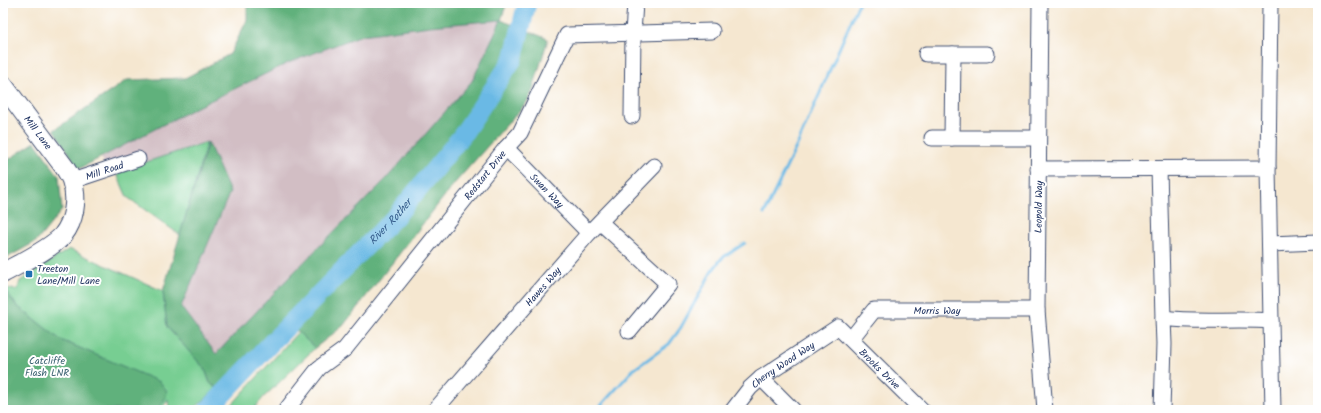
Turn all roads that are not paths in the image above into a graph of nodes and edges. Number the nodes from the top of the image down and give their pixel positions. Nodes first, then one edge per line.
1 (635, 3) edge
2 (1040, 3) edge
3 (1270, 3) edge
4 (712, 31) dead end
5 (633, 33) junction
6 (926, 54) dead end
7 (953, 54) junction
8 (986, 54) dead end
9 (3, 85) edge
10 (632, 116) dead end
11 (932, 138) dead end
12 (952, 138) junction
13 (1038, 138) junction
14 (506, 148) junction
15 (138, 159) dead end
16 (654, 166) dead end
17 (1268, 168) junction
18 (1038, 169) junction
19 (1159, 169) junction
20 (72, 181) junction
21 (600, 222) junction
22 (589, 233) junction
23 (1318, 242) edge
24 (1270, 244) junction
25 (3, 273) edge
26 (1037, 310) junction
27 (1163, 318) junction
28 (1271, 321) junction
29 (838, 326) joint
30 (628, 331) dead end
31 (851, 339) junction
32 (761, 378) junction
33 (286, 410) edge
34 (435, 410) edge
35 (733, 410) edge
36 (793, 410) edge
37 (922, 410) edge
38 (1045, 410) edge
39 (1162, 410) edge
40 (1272, 410) edge

1 - 5 street
2 - 13 street, Leopold Way
3 - 17 street
4 - 5 street, Redstart Drive
5 - 10 street
5 - 14 street, Redstart Drive
6 - 7 street
7 - 8 street
7 - 12 street
9 - 20 main road, Mill Lane
11 - 12 street
12 - 13 street
13 - 18 street, Leopold Way
14 - 22 street, Swan Way
14 - 33 street, Redstart Drive
15 - 20 street, Mill Road
16 - 21 street, Hawes Way
17 - 19 street
17 - 24 street
18 - 19 street
18 - 26 street, Leopold Way
19 - 27 street
20 - 25 main road
21 - 22 street, Hawes Way
21 - 30 street
22 - 34 street, Hawes Way
23 - 24 street
24 - 28 street
26 - 31 street, Morris Way
26 - 38 street, Leopold Way
27 - 28 street
27 - 39 street
28 - 40 street
29 - 31 street, Brooks Drive
29 - 32 street, Cherry Wood Way
31 - 37 street, Brooks Drive
32 - 35 street, Cherry Wood Way
32 - 36 street

